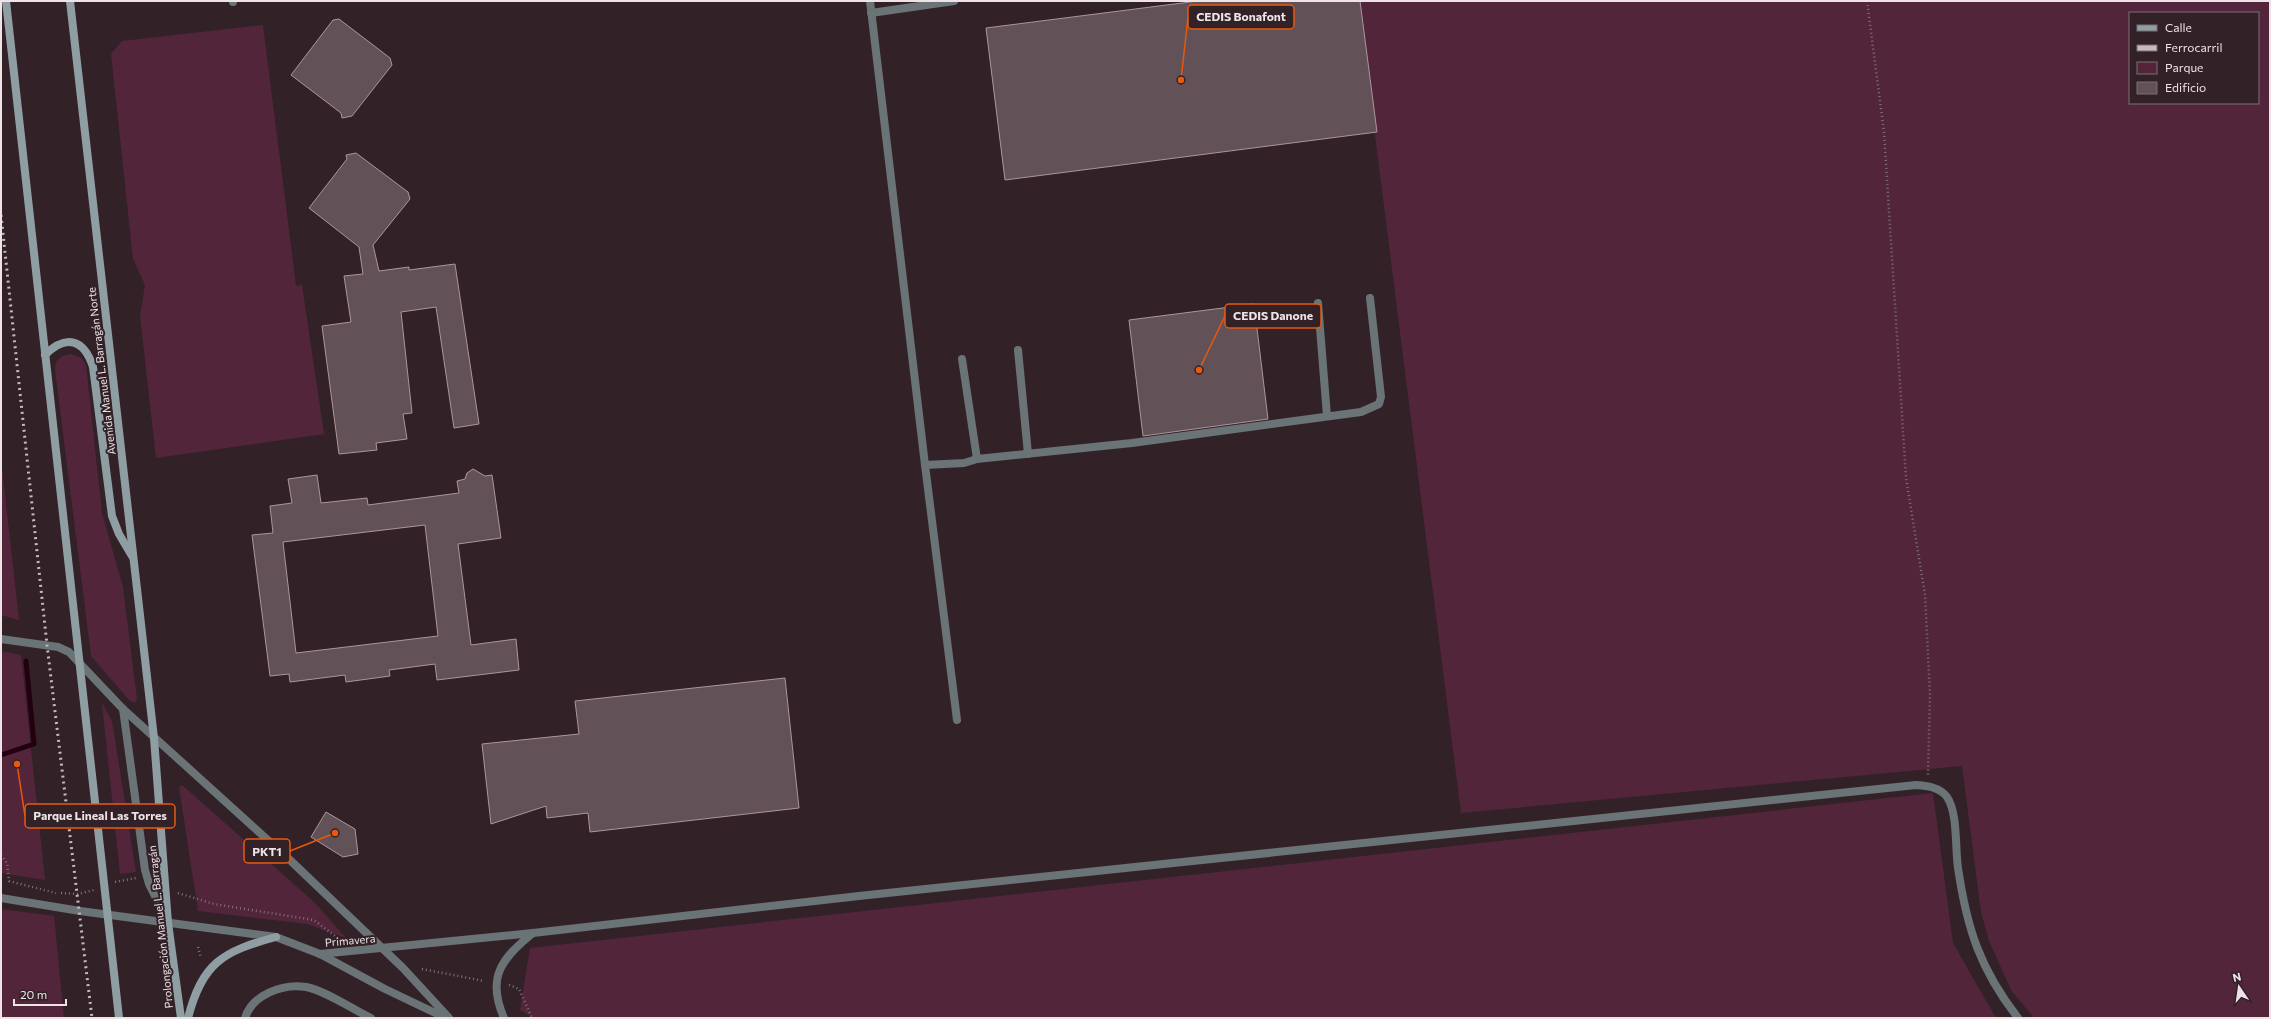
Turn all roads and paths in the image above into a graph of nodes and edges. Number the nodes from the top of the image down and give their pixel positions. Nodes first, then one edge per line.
1 (6, 1) edge
2 (70, 1) edge
3 (870, 1) edge
4 (954, 1) edge
5 (1867, 1) edge
6 (943, 2) edge
7 (871, 12) junction
8 (1370, 298) dead end
9 (1318, 303) dead end
10 (1018, 350) dead end
11 (45, 355) junction
12 (962, 359) dead end
13 (1327, 416) junction
14 (1028, 454) junction
15 (977, 459) junction
16 (924, 465) junction
17 (134, 558) junction
18 (1, 639) edge
19 (80, 662) junction
20 (123, 709) junction
21 (957, 720) dead end
22 (154, 738) junction
23 (1927, 786) junction
24 (1, 855) edge
25 (9, 881) dead end
26 (1, 898) edge
27 (107, 915) junction
28 (168, 923) junction
29 (533, 933) junction
30 (276, 937) junction
31 (198, 947) dead end
32 (382, 948) junction
33 (320, 954) junction
34 (202, 958) dead end
35 (119, 1018) edge
36 (181, 1018) edge
37 (188, 1018) edge
38 (245, 1018) edge
39 (371, 1018) edge
40 (447, 1018) edge
41 (504, 1018) edge
42 (2018, 1018) edge

1 - 11 main road
2 - 17 main road, Avenida Manuel L. Barragán Norte
3 - 7 street
4 - 6 street
5 - 23 path
6 - 7 street
7 - 16 street
8 - 13 street
9 - 13 street
10 - 14 street
11 - 17 main road
11 - 19 main road
12 - 15 street
13 - 14 street
14 - 15 street
15 - 16 street
16 - 21 street
17 - 22 main road, Avenida Manuel L. Barragán Norte
18 - 19 street
19 - 20 street
19 - 27 main road
20 - 22 street
20 - 28 street
22 - 28 main road, Prolongación Manuel L. Barragán
22 - 32 street
23 - 29 street, Primavera
23 - 42 street
24 - 25 path
26 - 27 street
27 - 28 street
27 - 35 main road
28 - 30 street
28 - 36 main road, Prolongación Manuel L. Barragán
29 - 32 street, Primavera
29 - 41 street
30 - 33 street
30 - 37 main road
31 - 34 path
32 - 33 street, Primavera
32 - 40 street
33 - 40 street
38 - 39 street

